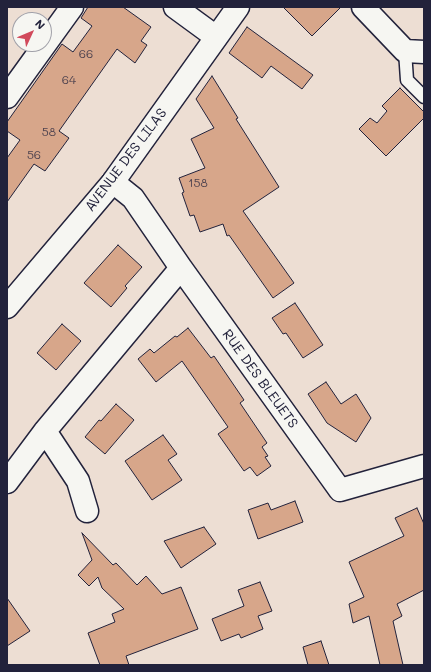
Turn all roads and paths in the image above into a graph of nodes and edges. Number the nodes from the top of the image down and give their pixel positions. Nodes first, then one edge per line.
1 (72, 7) edge
2 (174, 7) edge
3 (238, 7) edge
4 (363, 7) edge
5 (216, 37) junction
6 (415, 52) edge
7 (7, 96) edge
8 (424, 97) edge
9 (113, 182) junction
10 (181, 268) junction
11 (7, 307) edge
12 (45, 431) junction
13 (424, 466) edge
14 (7, 482) edge
15 (87, 511) dead end

1 - 7 street
2 - 5 street
3 - 5 street, AVENUE DES LILAS
4 - 6 street
5 - 9 street, AVENUE DES LILAS
6 - 8 lane
9 - 10 street, RUE DES BLEUETS
9 - 11 street, AVENUE DES LILAS
10 - 12 street
10 - 13 street, RUE DES BLEUETS
12 - 14 street
12 - 15 street

